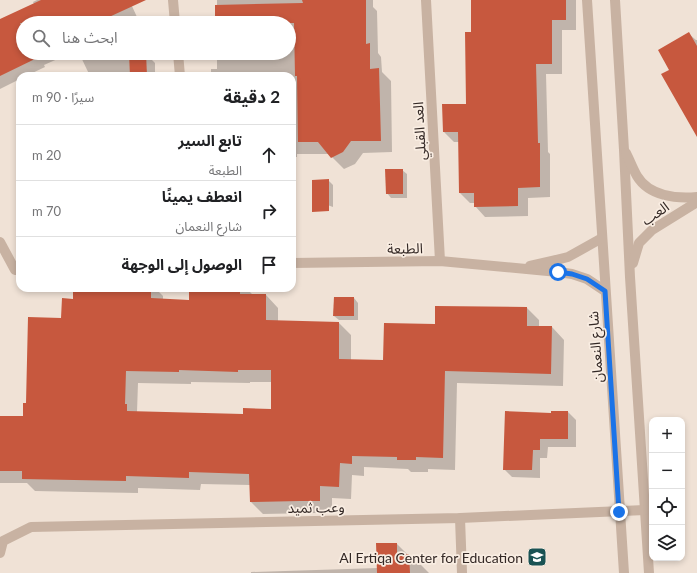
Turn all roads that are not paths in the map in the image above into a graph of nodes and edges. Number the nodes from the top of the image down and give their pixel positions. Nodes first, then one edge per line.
1 (174, 0) edge
2 (426, 0) edge
3 (587, 0) edge
4 (615, 0) edge
5 (175, 16) edge
6 (179, 60) edge
7 (180, 72) edge
8 (624, 150) junction
9 (697, 196) edge
10 (697, 202) edge
11 (602, 238) junction
12 (0, 242) edge
13 (440, 261) junction
14 (296, 263) edge
15 (519, 269) junction
16 (16, 270) edge
17 (630, 277) junction
18 (605, 291) junction
19 (645, 510) junction
20 (619, 512) junction
21 (460, 518) junction
22 (0, 553) edge
23 (462, 573) edge
24 (624, 573) edge
25 (649, 573) edge

1 - 5 street
2 - 13 street, العد القبلي
3 - 11 street, شارع النعمان
4 - 8 street
6 - 7 street
8 - 9 street, العب
8 - 17 street
10 - 17 street, العب
11 - 15 street, الطبعة
11 - 18 street, شارع النعمان
12 - 16 street
13 - 14 street, الطبعة
13 - 15 street, الطبعة
15 - 18 street, الطبعة
17 - 19 street
18 - 20 street, شارع النعمان
19 - 20 street, وعب ثميد
19 - 25 street
20 - 21 street, وعب ثميد
20 - 24 street, شارع النعمان
21 - 22 street, وعب ثميد
21 - 23 street

